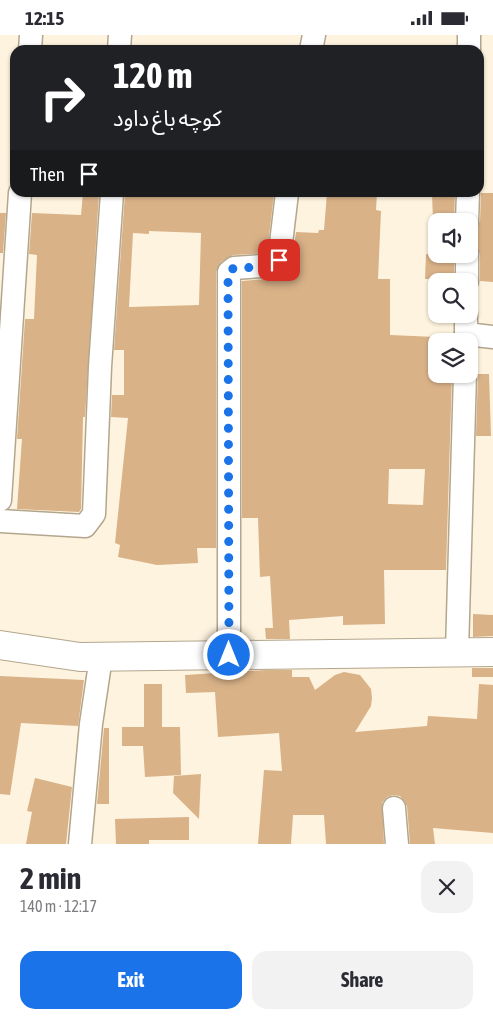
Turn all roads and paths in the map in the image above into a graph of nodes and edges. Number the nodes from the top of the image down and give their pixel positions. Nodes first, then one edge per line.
1 (20, 197) edge
2 (112, 197) edge
3 (287, 197) edge
4 (468, 197) edge
5 (467, 213) edge
6 (466, 330) edge
7 (493, 337) edge
8 (465, 383) edge
9 (0, 500) edge
10 (0, 521) edge
11 (0, 645) edge
12 (457, 651) junction
13 (493, 651) edge
14 (229, 655) junction
15 (101, 657) junction
16 (394, 808) dead end
17 (80, 844) edge
18 (397, 844) edge

1 - 9 street
2 - 10 street
3 - 14 street
4 - 5 street
6 - 7 street
8 - 12 street
11 - 15 street
12 - 13 street
12 - 14 street
14 - 15 street
15 - 17 street
16 - 18 street

